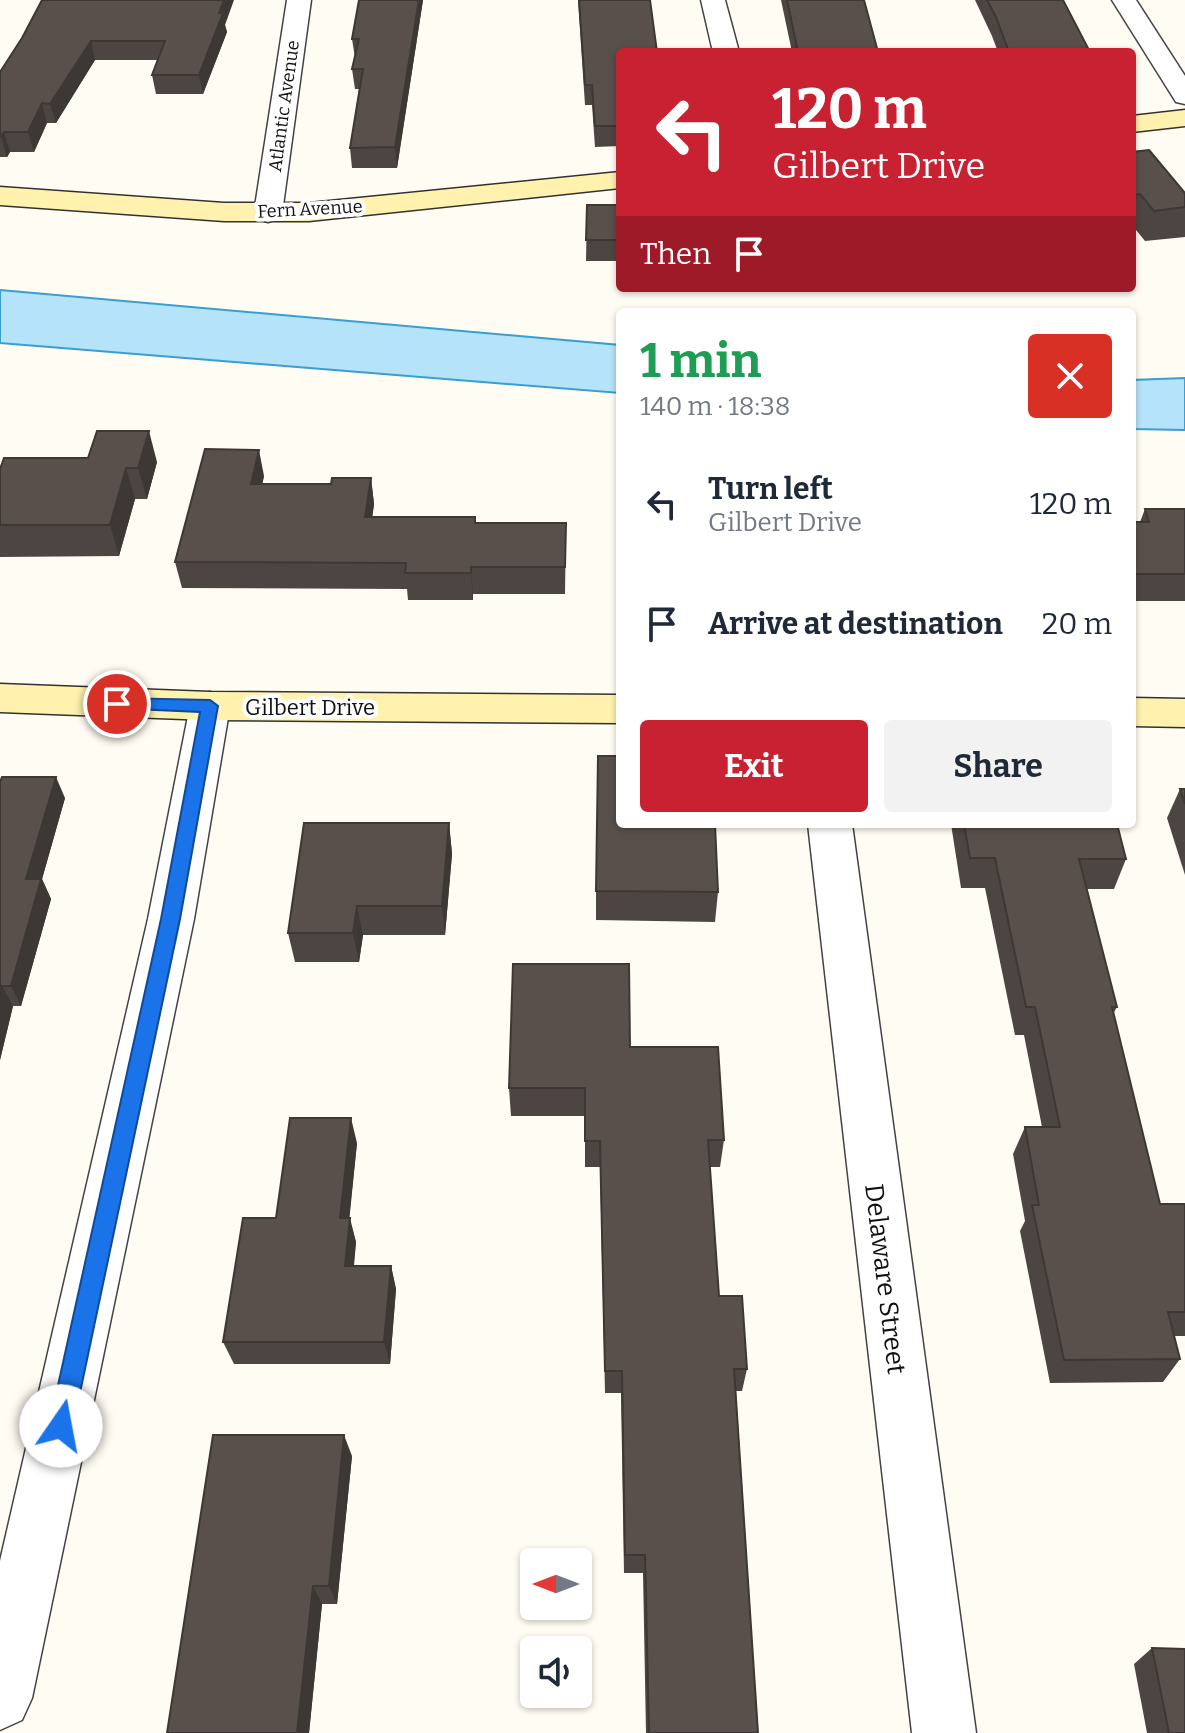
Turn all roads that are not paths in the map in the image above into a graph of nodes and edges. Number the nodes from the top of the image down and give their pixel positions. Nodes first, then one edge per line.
1 (299, 0) edge
2 (713, 0) edge
3 (1124, 0) edge
4 (725, 48) edge
5 (1185, 96) edge
6 (1185, 118) edge
7 (1136, 124) edge
8 (616, 180) edge
9 (0, 196) edge
10 (268, 213) junction
11 (0, 698) edge
12 (210, 706) junction
13 (616, 709) edge
14 (1136, 712) edge
15 (1185, 713) edge
16 (831, 828) edge
17 (0, 1698) edge
18 (944, 1733) edge

1 - 10 street, Atlantic Avenue
2 - 4 street
3 - 5 street
6 - 7 street
8 - 10 street, Fern Avenue
9 - 10 street, Fern Avenue
11 - 12 street, Gilbert Drive
12 - 13 street, Gilbert Drive
12 - 17 street
14 - 15 street
16 - 18 street, Delaware Street

